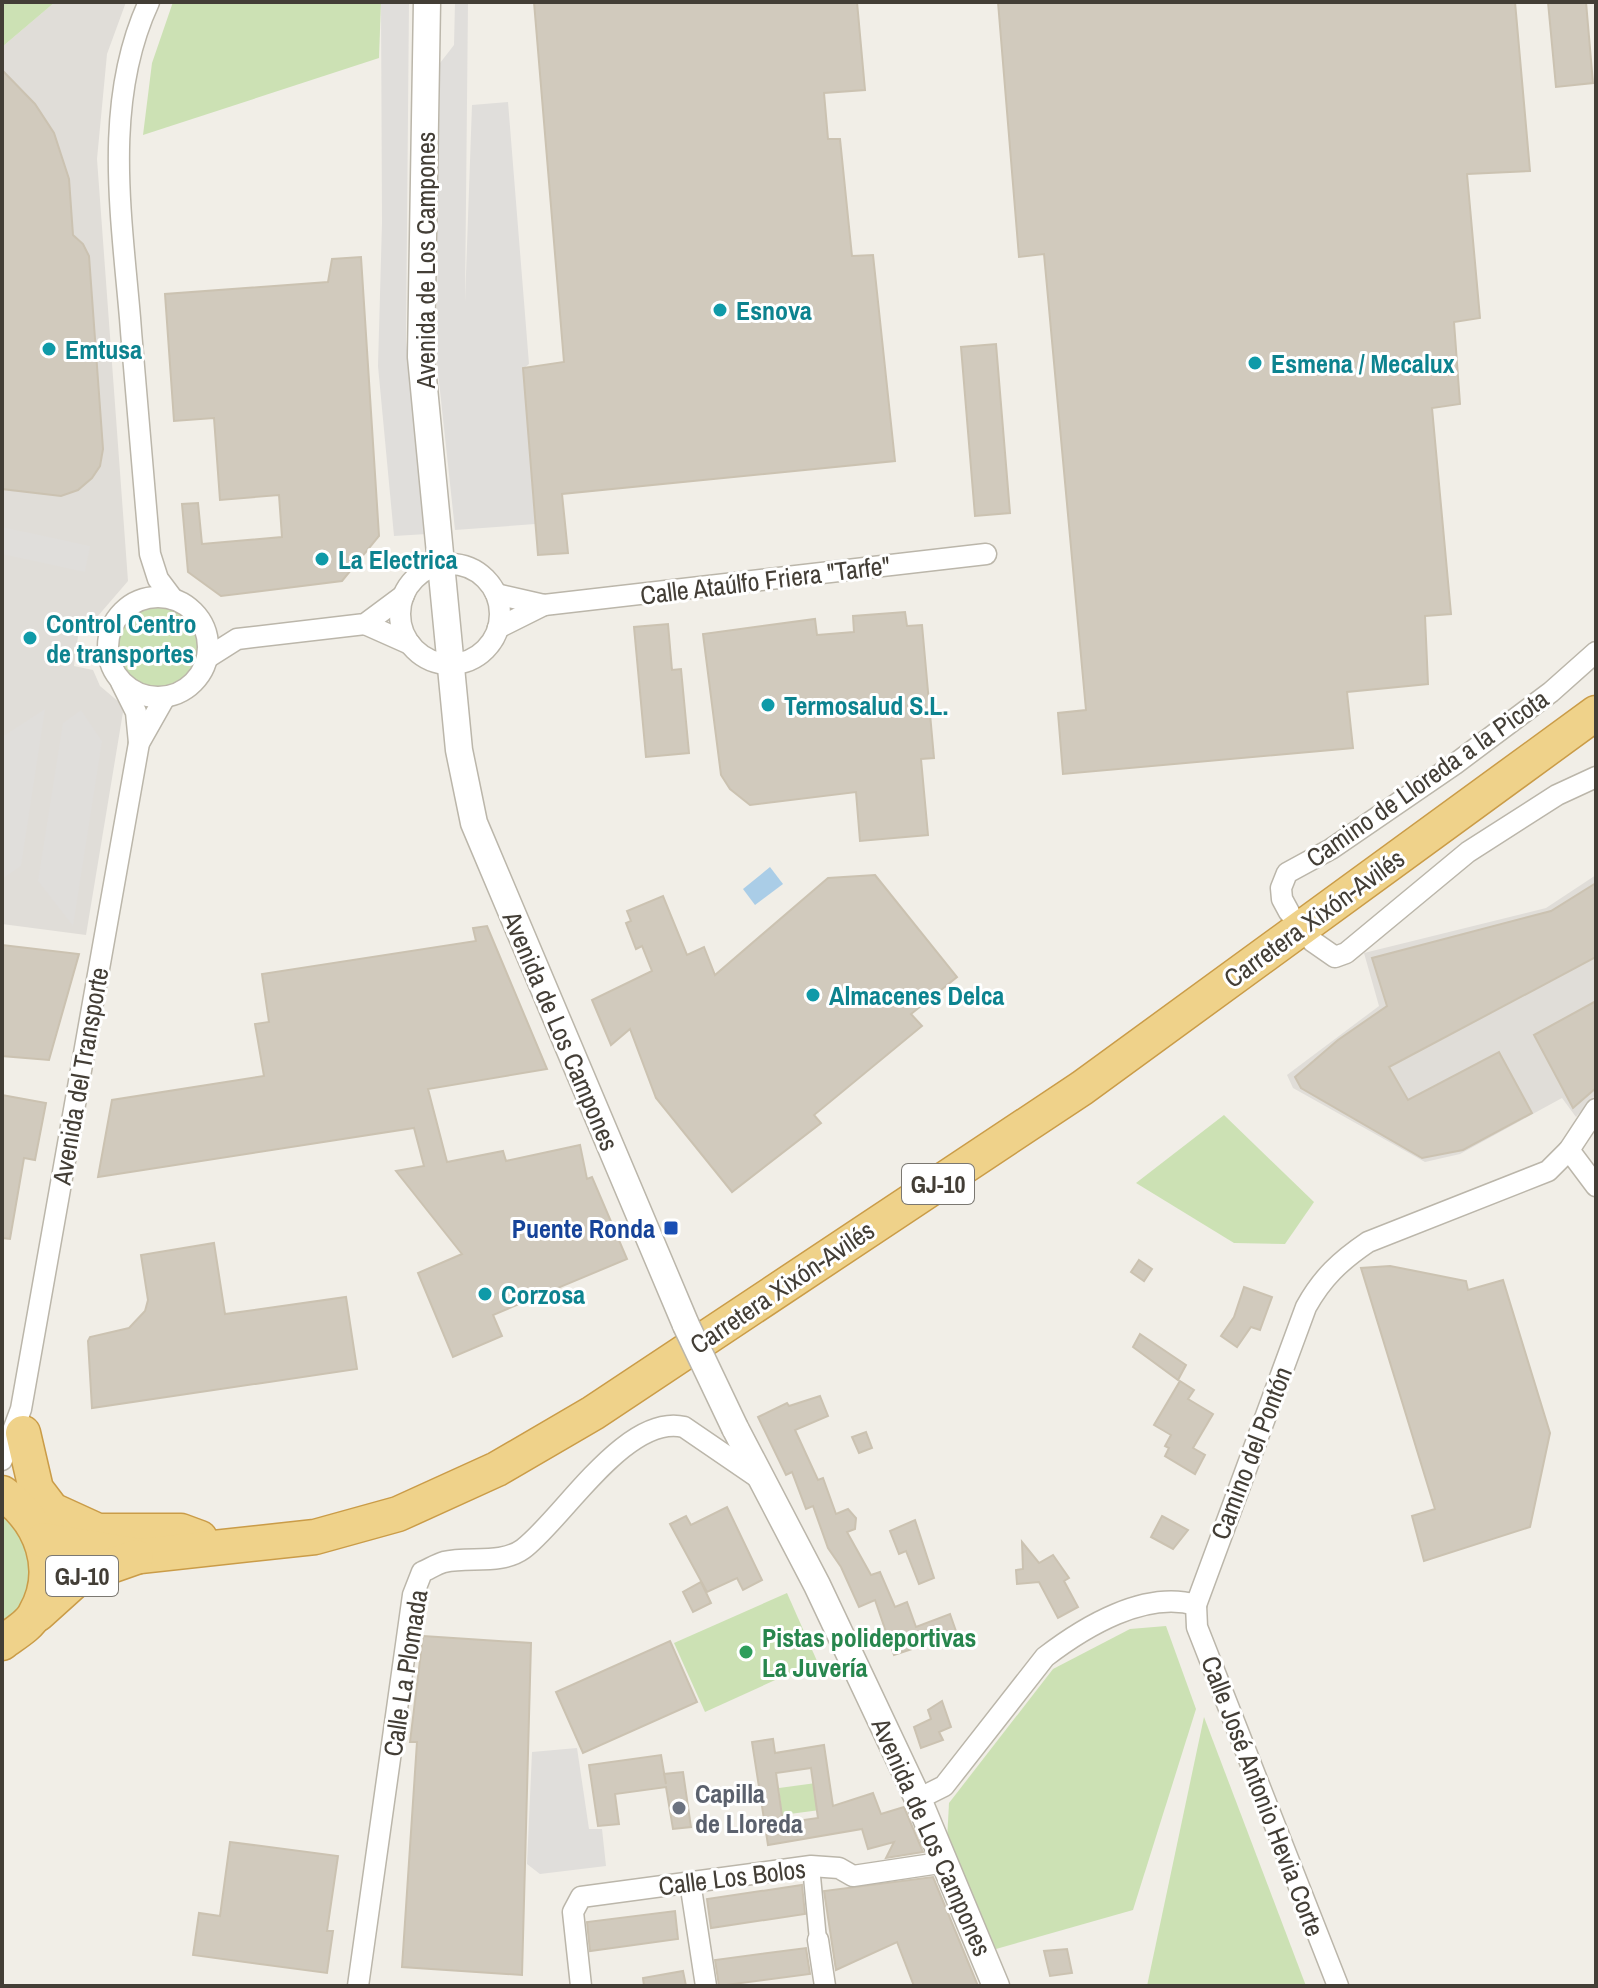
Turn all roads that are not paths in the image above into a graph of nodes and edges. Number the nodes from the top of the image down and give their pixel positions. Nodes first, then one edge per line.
1 (149, 2) edge
2 (427, 2) edge
3 (150, 554) junction
4 (986, 554) dead end
5 (442, 564) junction
6 (496, 594) junction
7 (404, 595) junction
8 (173, 599) junction
9 (138, 601) junction
10 (544, 605) junction
11 (203, 624) junction
12 (365, 624) junction
13 (498, 628) junction
14 (237, 639) junction
15 (410, 644) junction
16 (1596, 652) edge
17 (207, 658) junction
18 (452, 664) junction
19 (121, 682) junction
20 (165, 697) junction
21 (1596, 713) edge
22 (139, 743) junction
23 (1596, 777) edge
24 (1289, 912) dead end
25 (1312, 941) dead end
26 (1596, 1109) edge
27 (1569, 1150) junction
28 (1596, 1186) edge
29 (22, 1421) junction
30 (2, 1460) edge
31 (760, 1479) junction
32 (11, 1499) edge
33 (43, 1540) junction
34 (227, 1549) junction
35 (140, 1556) junction
36 (1196, 1605) junction
37 (35, 1617) junction
38 (2, 1643) edge
39 (918, 1799) junction
40 (946, 1862) junction
41 (811, 1866) junction
42 (690, 1882) junction
43 (818, 1940) joint
44 (358, 1986) edge
45 (581, 1986) edge
46 (706, 1986) edge
47 (825, 1986) edge
48 (996, 1986) edge
49 (1338, 1986) edge

1 - 3 street
2 - 5 street, Avenida de Los Campones
3 - 8 street
3 - 9 street
4 - 10 street, Calle Ataúlfo Friera "Tarfe"
5 - 6 street
5 - 7 street
5 - 18 street, Avenida de Los Campones
6 - 10 street, Calle Ataúlfo Friera "Tarfe"
6 - 13 street
7 - 12 street
7 - 15 street
8 - 9 street
8 - 11 street
9 - 19 street
10 - 13 street, Calle Ataúlfo Friera "Tarfe"
11 - 14 street
11 - 17 street
12 - 14 street
12 - 15 street
13 - 18 street
14 - 17 street
15 - 18 street
16 - 24 street, Camino de Lloreda a la Picota
17 - 20 street
18 - 31 street, Avenida de Los Campones, bridge
19 - 20 street
19 - 22 street
20 - 22 street
21 - 34 highway, Carretera Xixón-Avilés / GJ-10
22 - 29 street, Avenida del Transporte
23 - 25 street
26 - 27 street, Camino del Pontón
27 - 28 street
27 - 36 street, Camino del Pontón
29 - 30 street
29 - 32 street
29 - 34 highway
31 - 39 street, Avenida de Los Campones
31 - 44 street, Calle La Plomada
32 - 33 highway, GJ-10
33 - 35 highway, Carretera Xixón-Avilés / GJ-10
33 - 37 highway, GJ-10
34 - 35 highway, Carretera Xixón-Avilés / GJ-10
35 - 37 highway, Carretera Xixón-Avilés / GJ-10
36 - 39 street
36 - 49 street, Calle José Antonio Hevia Corte
37 - 38 highway, GJ-10
39 - 40 street, Avenida de Los Campones
40 - 41 street, Calle Los Bolos
40 - 48 street, Avenida de Los Campones
41 - 42 street, Calle Los Bolos
41 - 43 street
42 - 45 street, Calle Los Bolos
42 - 46 street
43 - 47 street

